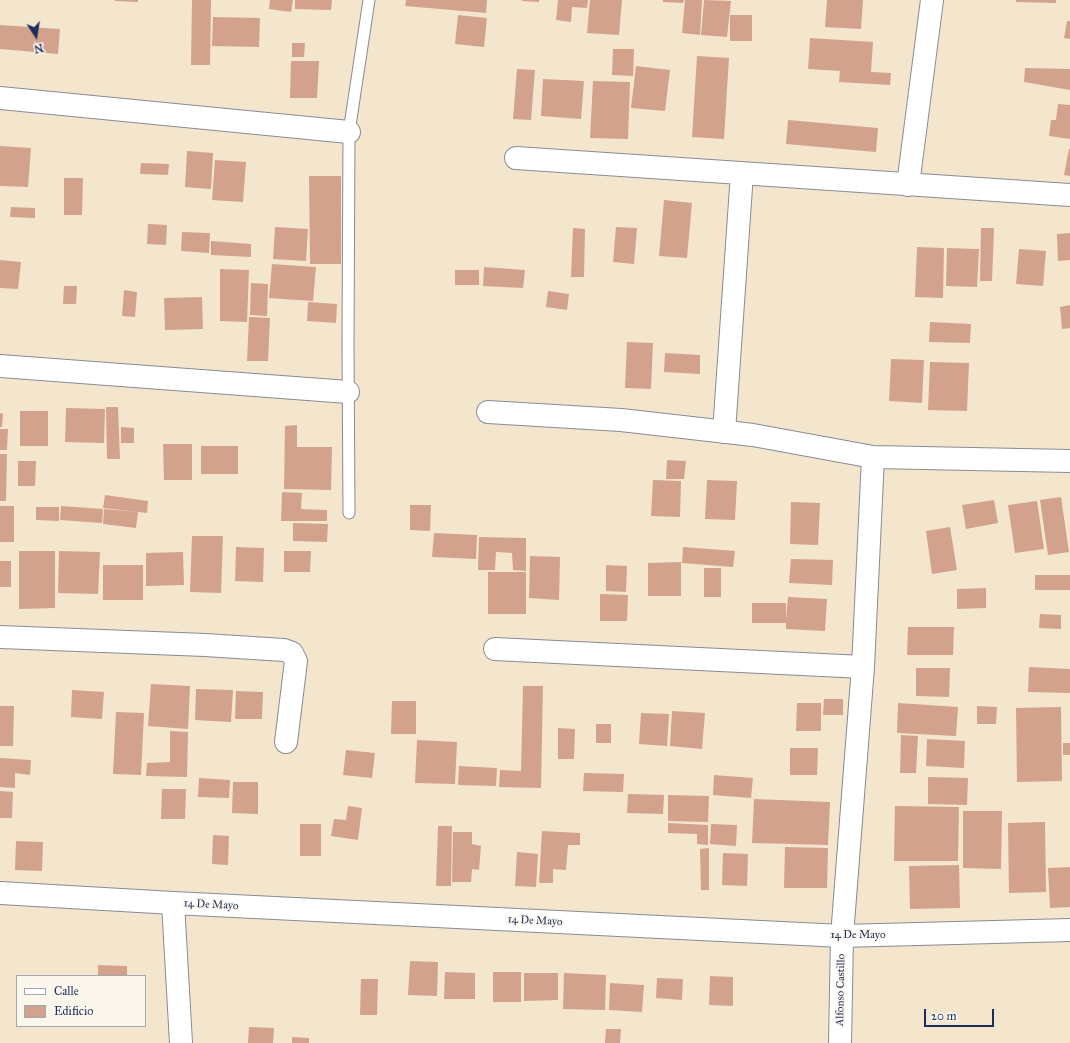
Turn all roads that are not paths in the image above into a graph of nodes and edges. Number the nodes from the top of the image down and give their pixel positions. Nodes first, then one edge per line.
1 (369, 0) edge
2 (932, 0) edge
3 (0, 98) edge
4 (349, 132) junction
5 (516, 158) dead end
6 (742, 174) junction
7 (908, 185) junction
8 (1070, 195) edge
9 (0, 366) edge
10 (348, 392) junction
11 (488, 412) dead end
12 (724, 432) junction
13 (873, 457) junction
14 (1070, 461) edge
15 (349, 513) dead end
16 (0, 637) edge
17 (495, 649) dead end
18 (863, 667) junction
19 (286, 742) dead end
20 (0, 893) edge
21 (173, 903) junction
22 (1070, 930) edge
23 (842, 936) junction
24 (181, 1043) edge
25 (840, 1043) edge

1 - 4 lane
2 - 7 street
3 - 4 street
4 - 10 lane
5 - 6 street
6 - 7 street
6 - 12 street
7 - 8 street
9 - 10 street
10 - 15 lane
11 - 12 street
12 - 13 street
13 - 14 street
13 - 18 street, Alfonso Castillo
16 - 19 street
17 - 18 street
18 - 23 street, Alfonso Castillo
20 - 21 street, 14 De Mayo
21 - 23 street, 14 De Mayo
21 - 24 street
22 - 23 street, 14 De Mayo
23 - 25 street, Alfonso Castillo

